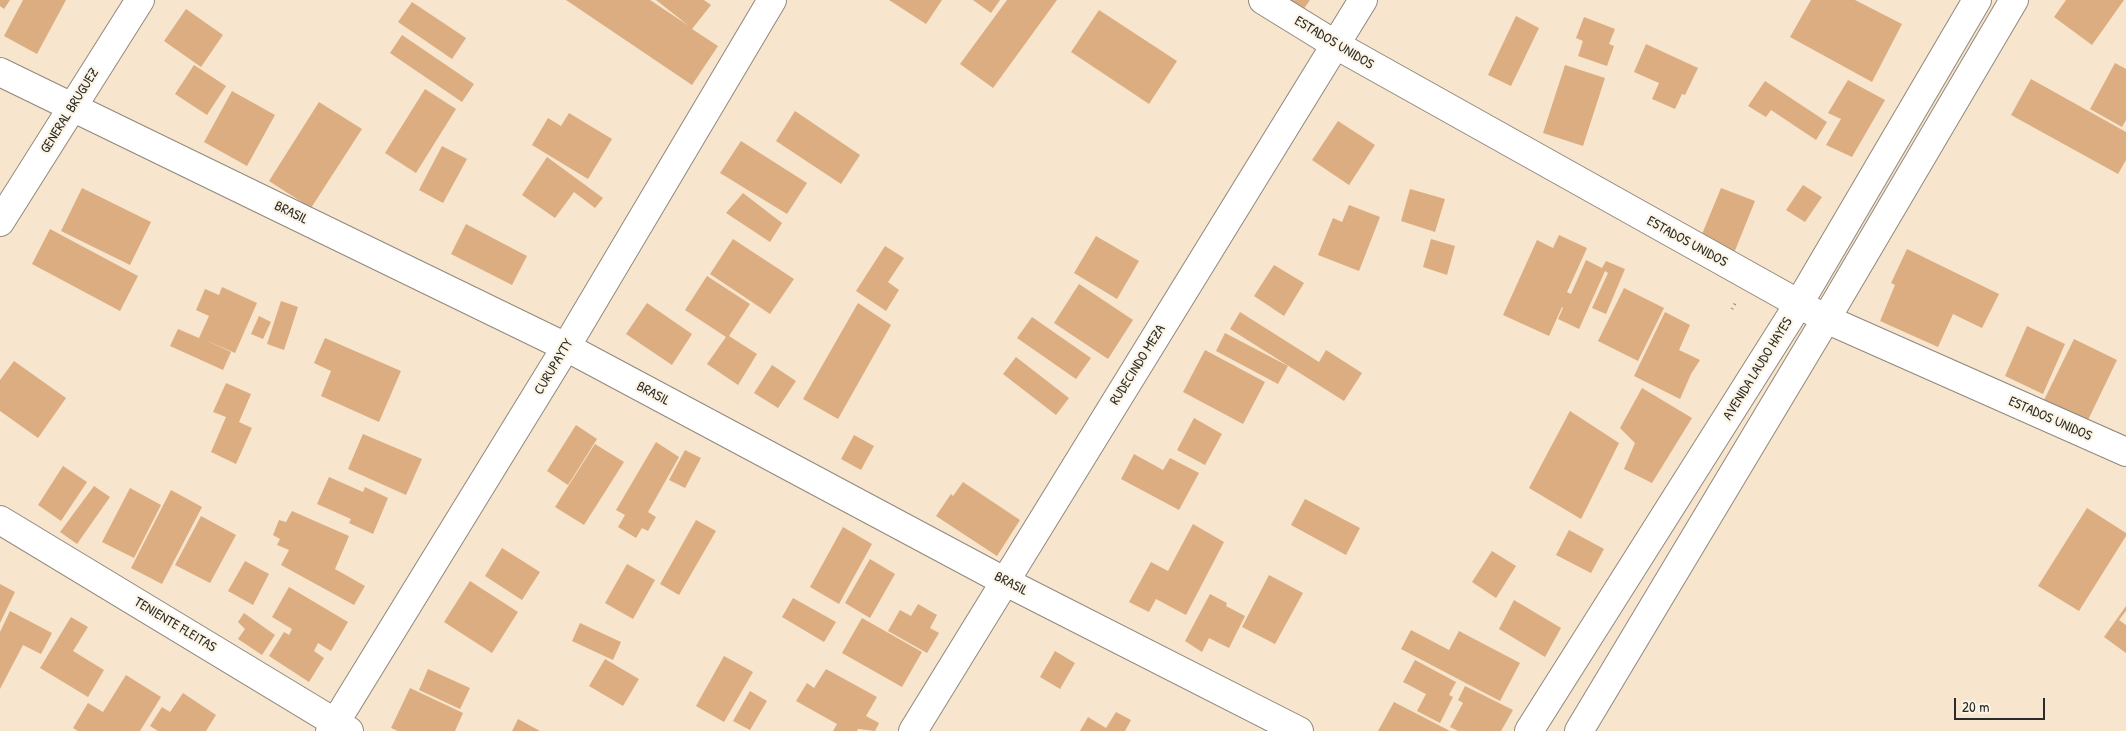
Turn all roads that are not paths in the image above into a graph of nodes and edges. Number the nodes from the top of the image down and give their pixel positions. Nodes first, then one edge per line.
1 (140, 0) edge
2 (772, 0) edge
3 (1263, 0) edge
4 (1363, 0) edge
5 (1977, 0) edge
6 (2014, 0) edge
7 (1336, 45) junction
8 (0, 72) edge
9 (73, 107) junction
10 (0, 222) edge
11 (1798, 305) junction
12 (1826, 319) junction
13 (566, 347) junction
14 (2126, 452) edge
15 (0, 520) edge
16 (1004, 581) junction
17 (338, 728) edge
18 (913, 731) edge
19 (1300, 731) edge
20 (1530, 731) edge
21 (1579, 731) edge

1 - 9 street, GENERAL BRUGUEZ
2 - 13 street, CURUPAYTY
3 - 7 street, ESTADOS UNIDOS
4 - 7 street, RUDECINDO MEZA
5 - 11 street, AVENIDA LAUDO HAYES
6 - 12 street
7 - 11 street, ESTADOS UNIDOS
7 - 16 street, RUDECINDO MEZA
8 - 9 street, BRASIL
9 - 10 street, GENERAL BRUGUEZ
9 - 13 street, BRASIL
11 - 12 street, ESTADOS UNIDOS
11 - 20 street, AVENIDA LAUDO HAYES
12 - 14 street, ESTADOS UNIDOS
12 - 21 street
13 - 16 street, BRASIL
13 - 17 street, CURUPAYTY
15 - 17 street, TENIENTE FLEITAS
16 - 18 street, RUDECINDO MEZA
16 - 19 street, BRASIL

